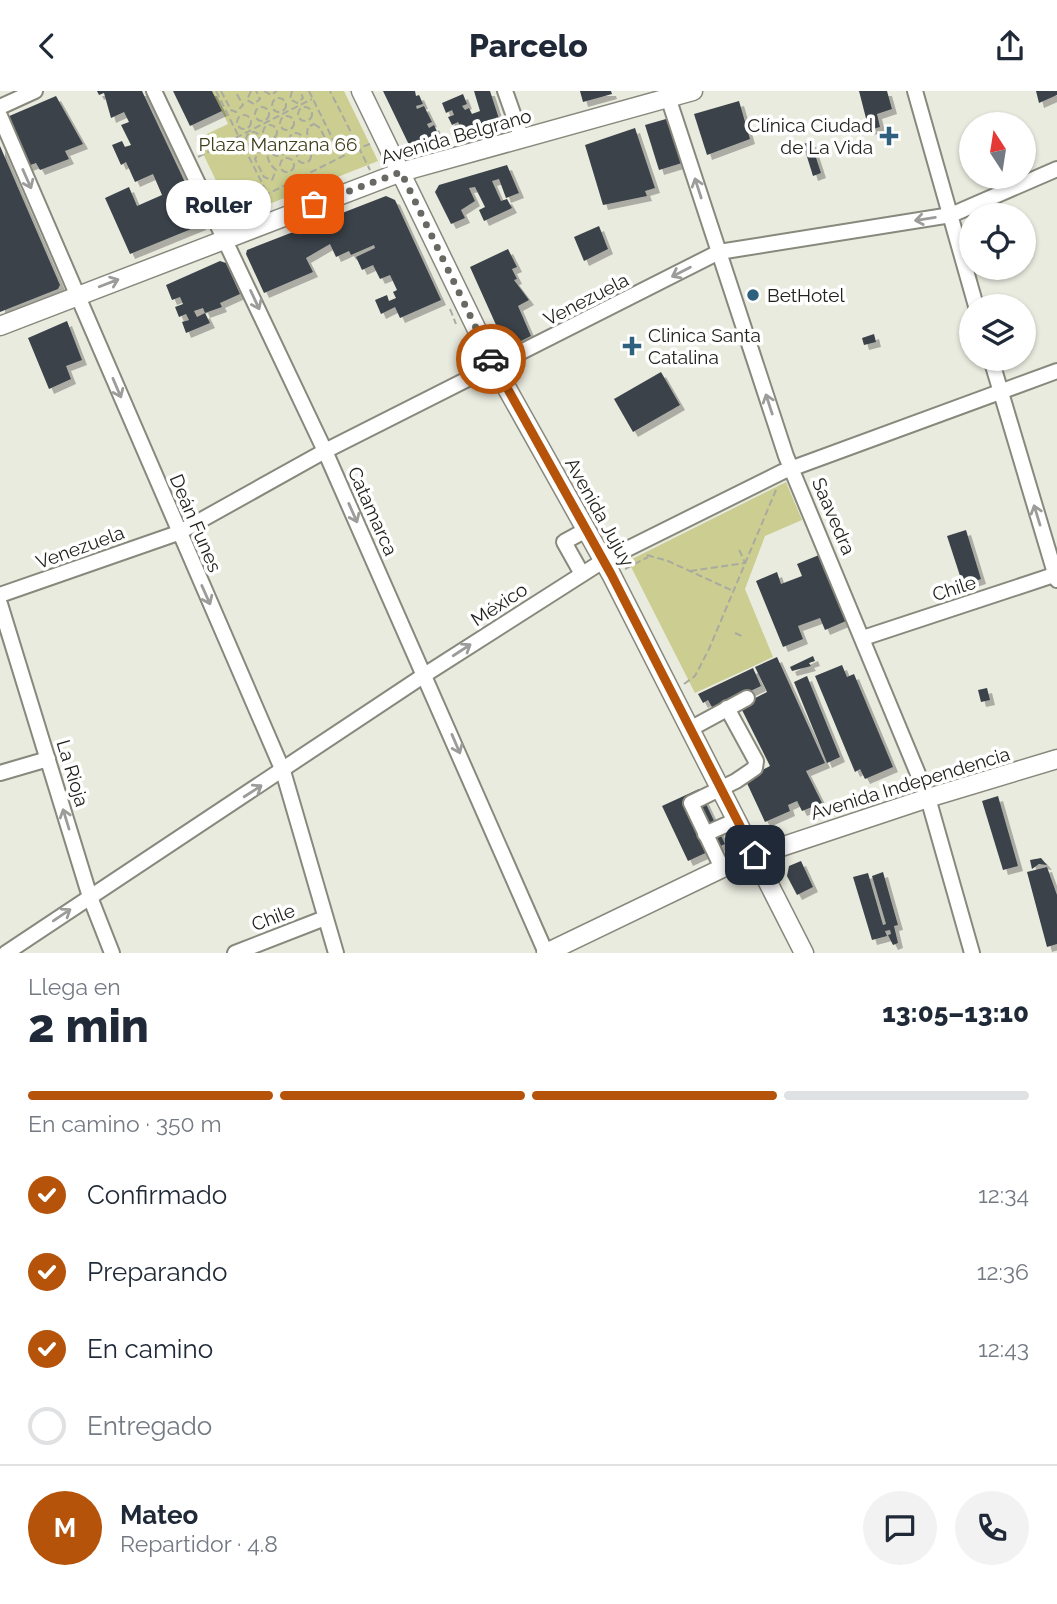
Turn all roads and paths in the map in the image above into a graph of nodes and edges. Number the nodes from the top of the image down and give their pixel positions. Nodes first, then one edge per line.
1 (36, 91) edge
2 (155, 91) edge
3 (216, 91) edge
4 (222, 91) edge
5 (235, 91) edge
6 (246, 91) edge
7 (251, 91) edge
8 (256, 91) edge
9 (264, 91) edge
10 (277, 91) edge
11 (292, 91) edge
12 (300, 91) edge
13 (309, 91) edge
14 (330, 91) edge
15 (361, 91) edge
16 (505, 91) edge
17 (693, 91) edge
18 (915, 91) edge
19 (247, 95) junction
20 (268, 95) junction
21 (289, 95) junction
22 (668, 95) edge
23 (260, 99) junction
24 (282, 99) junction
25 (312, 99) junction
26 (249, 103) junction
27 (272, 103) junction
28 (294, 103) junction
29 (300, 105) junction
30 (0, 107) edge
31 (243, 107) junction
32 (264, 108) junction
33 (285, 108) junction
34 (276, 111) junction
35 (298, 111) junction
36 (255, 112) junction
37 (283, 114) junction
38 (268, 115) junction
39 (0, 116) edge
40 (247, 116) junction
41 (289, 116) junction
42 (258, 120) junction
43 (303, 120) junction
44 (281, 121) junction
45 (266, 123) junction
46 (251, 124) junction
47 (294, 124) junction
48 (273, 125) junction
49 (285, 129) junction
50 (307, 129) junction
51 (264, 130) junction
52 (248, 131) junction
53 (256, 133) junction
54 (277, 133) junction
55 (298, 133) junction
56 (239, 136) junction
57 (268, 138) junction
58 (289, 138) junction
59 (522, 139) junction
60 (303, 141) junction
61 (281, 142) junction
62 (259, 143) junction
63 (293, 146) junction
64 (272, 147) junction
65 (359, 148) junction
66 (264, 150) junction
67 (285, 150) junction
68 (307, 150) junction
69 (298, 154) junction
70 (322, 154) junction
71 (276, 155) junction
72 (341, 157) junction
73 (288, 159) junction
74 (310, 160) junction
75 (189, 162) junction
76 (280, 163) junction
77 (304, 163) junction
78 (293, 169) junction
79 (1057, 169) edge
80 (287, 172) junction
81 (401, 172) junction
82 (274, 178) junction
83 (375, 181) junction
84 (268, 194) junction
85 (951, 215) junction
86 (217, 220) junction
87 (226, 238) junction
88 (719, 252) junction
89 (973, 294) edge
90 (78, 295) junction
91 (450, 309) dead end
92 (456, 324) dead end
93 (0, 325) edge
94 (495, 367) junction
95 (994, 371) edge
96 (1057, 371) edge
97 (1000, 391) junction
98 (325, 451) junction
99 (792, 468) junction
100 (777, 491) dead end
101 (586, 530) junction
102 (178, 533) junction
103 (738, 547) dead end
104 (745, 563) junction
105 (607, 568) junction
106 (689, 571) junction
107 (582, 574) junction
108 (1056, 576) edge
109 (732, 591) junction
110 (0, 594) edge
111 (0, 604) edge
112 (735, 633) dead end
113 (744, 637) dead end
114 (860, 643) junction
115 (426, 674) junction
116 (695, 676) dead end
117 (747, 698) dead end
118 (727, 708) junction
119 (690, 729) junction
120 (48, 759) junction
121 (1057, 759) edge
122 (283, 771) junction
123 (0, 773) edge
124 (721, 789) junction
125 (928, 798) junction
126 (737, 820) junction
127 (705, 834) junction
128 (755, 855) junction
129 (722, 868) junction
130 (90, 897) junction
131 (325, 918) junction
132 (6, 953) edge
133 (112, 953) edge
134 (235, 953) edge
135 (336, 953) edge
136 (546, 953) edge
137 (804, 953) edge
138 (972, 953) edge

1 - 30 street
2 - 75 street, Catamarca
3 - 56 path
4 - 31 path
5 - 31 path
6 - 19 path
7 - 19 path
8 - 23 path
9 - 20 path
10 - 20 path
11 - 21 path
12 - 29 path
13 - 25 path
14 - 65 path
15 - 81 main road, Avenida Jujuy
16 - 59 street
17 - 22 main road, Avenida Belgrano
18 - 85 street
19 - 26 path
20 - 27 path
21 - 24 path
21 - 28 path
22 - 59 main road, Avenida Belgrano
88 -> 22 street, Saavedra
23 - 26 path
23 - 32 path
24 - 27 path
24 - 33 path
25 - 29 path
25 - 72 path
26 - 31 path
27 - 34 path
28 - 29 path
28 - 33 path
29 - 35 path
29 - 37 path
29 - 43 path
32 - 36 path
32 - 38 path
33 - 37 path
34 - 37 path
34 - 38 path
35 - 41 path
35 - 43 path
36 - 40 path
36 - 42 path
37 - 41 path
37 - 44 path
37 - 45 path
38 - 45 path
39 -> 90 street, Deán Funes
40 - 46 path
40 - 52 path
41 - 47 path
42 - 45 path
42 - 46 path
43 - 47 path
44 - 48 path
44 - 49 path
45 - 48 path
45 - 51 path
45 - 52 path
46 - 52 path
47 - 49 path
48 - 54 path
49 - 58 path
50 - 55 path
50 - 70 path
50 - 70 path
51 - 53 path
51 - 57 path
52 - 53 path
52 - 56 path
52 - 62 path
53 - 62 path
54 - 57 path
54 - 61 path
55 - 58 path
55 - 60 path
56 - 75 path
56 - 84 path
57 - 62 path
58 - 63 path
59 - 81 main road, Avenida Belgrano
60 - 63 path
60 - 68 path
61 - 64 path
61 - 67 path
63 - 67 path
64 - 66 path
64 - 71 path
65 - 72 path
65 - 83 path
66 - 82 path
66 - 82 path
67 - 71 path
68 - 69 path
68 - 74 path
69 - 73 path
69 - 77 path
70 - 74 path
71 - 76 path
72 - 84 path
73 - 76 path
73 - 78 path
74 - 77 path
75 - 86 street, Catamarca
76 - 80 path
77 - 78 path
78 - 80 path
79 - 85 street, Venezuela
80 - 82 path
81 - 83 main road, Avenida Belgrano
81 - 94 main road, Avenida Jujuy
83 - 87 main road, Avenida Belgrano
84 - 86 path
85 -> 88 street, Venezuela
85 - 89 street
86 - 87 street, Catamarca
90 -> 87 main road, Avenida Belgrano
87 -> 98 street, Catamarca
88 -> 94 street, Venezuela
99 -> 88 street, Saavedra
90 - 93 main road, Avenida Belgrano
90 -> 102 street, Deán Funes
91 - 92 path
94 - 98 street, Venezuela
94 - 101 main road, Avenida Jujuy
95 - 97 street
96 - 97 street, México
97 - 99 street, México
108 -> 97 street
98 - 102 street, Venezuela
98 -> 115 street, Catamarca
99 - 105 street, México
99 - 114 street, Saavedra
100 - 104 path
101 - 105 main road, Avenida Jujuy
101 - 107 street
102 - 110 street, Venezuela
102 -> 122 street, Deán Funes
103 - 104 path
104 - 106 path
104 - 109 path
105 - 106 path
105 - 107 street, México
105 - 119 main road, Avenida Jujuy
106 - 109 path
115 -> 107 street, México
108 - 114 street, Chile
109 - 116 path
111 - 120 street, La Rioja
112 - 113 path
114 - 125 street, Saavedra
115 - 122 street, México
115 -> 136 street, Catamarca
117 - 118 street
118 - 119 street
118 - 124 street
119 - 124 main road, Avenida Jujuy
120 - 123 street
130 -> 120 street, La Rioja
121 - 125 main road, Avenida Independencia
130 -> 122 street, México
122 - 131 street, Deán Funes
124 - 126 main road, Avenida Jujuy
124 - 127 street
125 - 128 main road, Avenida Independencia
125 - 138 street, Saavedra
126 - 127 street
126 - 128 main road, Avenida Jujuy
127 - 129 street
128 - 129 main road, Avenida Independencia
128 - 137 main road, Avenida Jujuy
129 - 136 main road, Avenida Independencia
132 -> 130 street, México
130 - 133 street, La Rioja
131 - 134 street, Chile
131 - 135 street, Deán Funes

